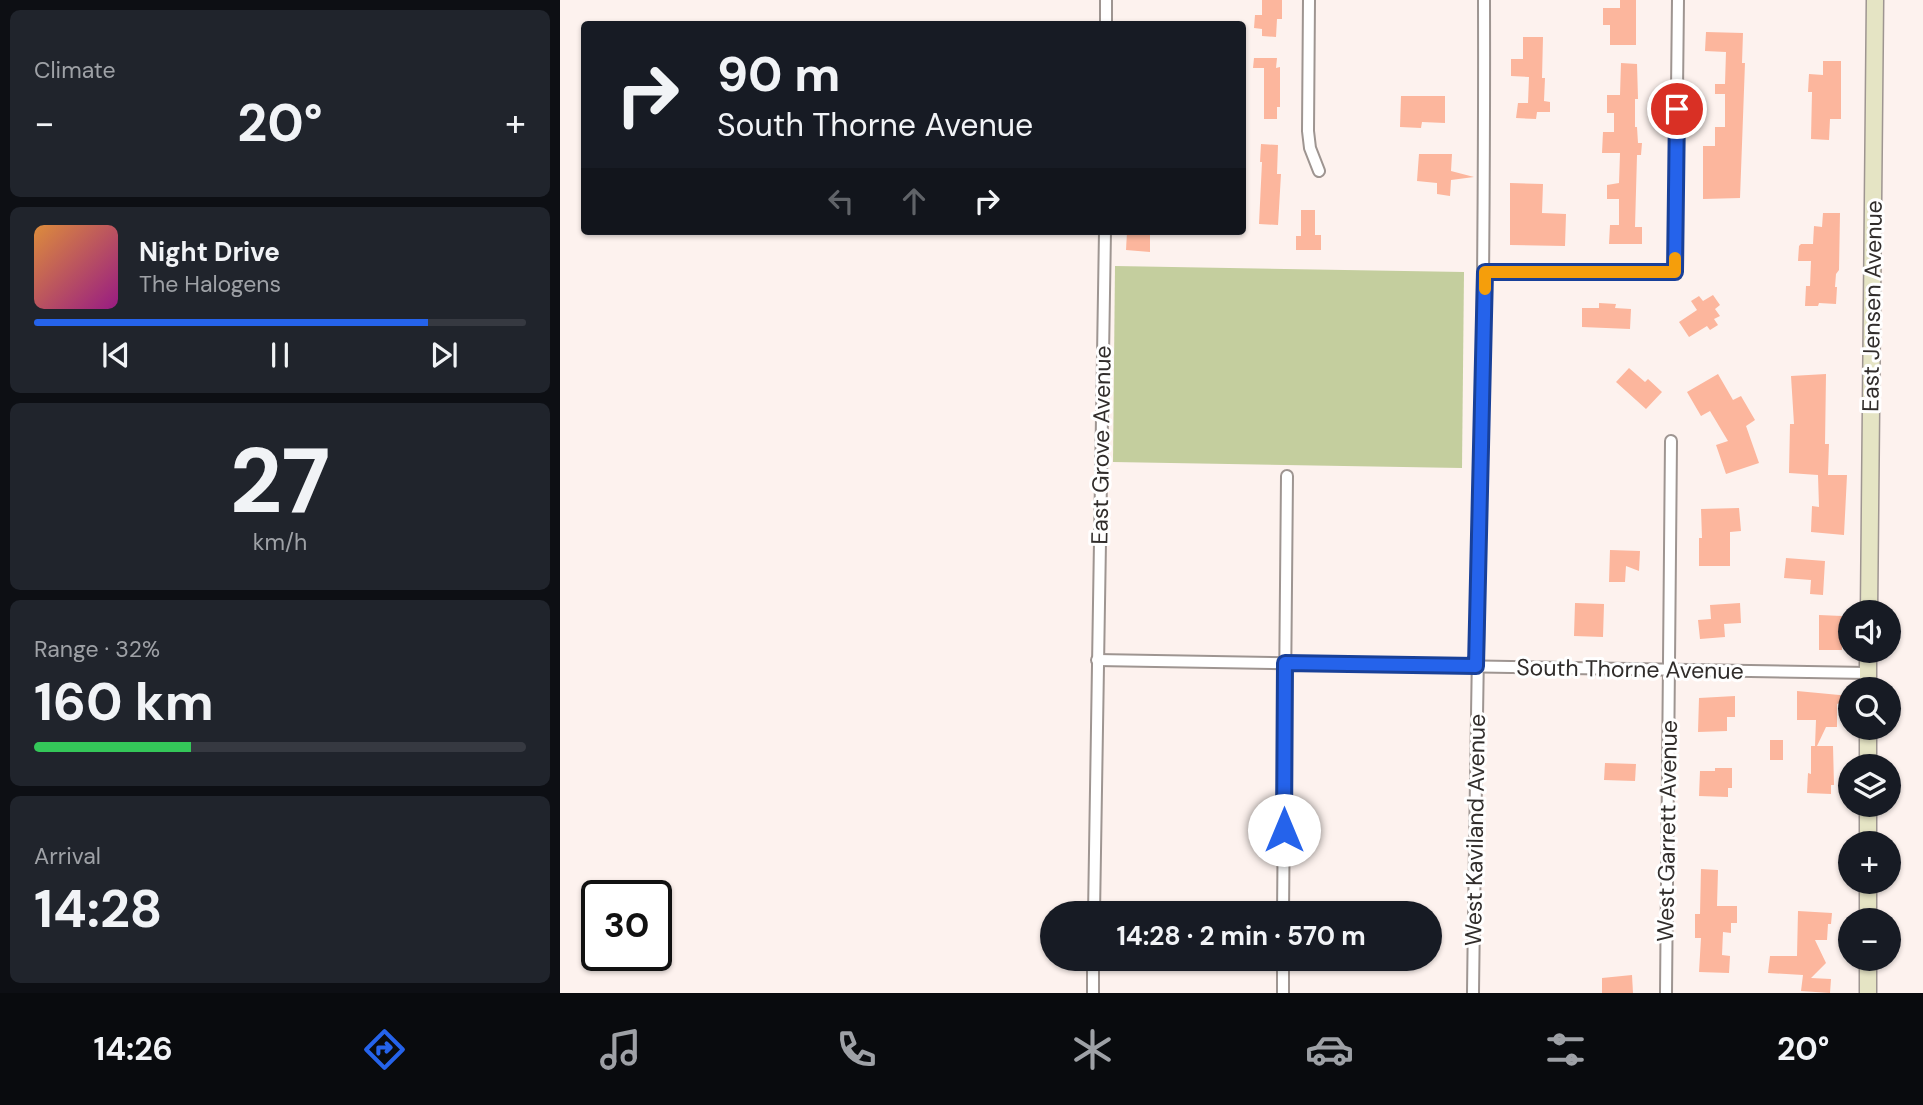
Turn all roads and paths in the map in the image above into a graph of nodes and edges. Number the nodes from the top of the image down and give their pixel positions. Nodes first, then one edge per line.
1 (1106, 0) edge
2 (1309, 0) edge
3 (1485, 0) edge
4 (1678, 0) edge
5 (1875, 0) edge
6 (1106, 21) edge
7 (1319, 171) dead end
8 (1105, 235) edge
9 (1485, 272) junction
10 (1671, 441) dead end
11 (1286, 476) dead end
12 (1869, 600) edge
13 (1097, 660) junction
14 (1285, 663) junction
15 (1476, 666) junction
16 (1669, 670) junction
17 (1838, 679) edge
18 (1094, 901) edge
19 (1283, 901) edge
20 (1093, 971) edge
21 (1283, 971) edge
22 (1868, 971) edge
23 (1093, 993) edge
24 (1283, 993) edge
25 (1473, 993) edge
26 (1666, 993) edge
27 (1868, 993) edge

1 - 6 street
2 - 7 street
3 - 9 street, West Kaviland Avenue
4 - 9 street
5 - 12 street, East Jensen Avenue
8 - 13 street, East Grove Avenue
9 - 15 street, West Kaviland Avenue
10 - 16 street, West Garrett Avenue
11 - 14 street
13 - 14 street, South Thorne Avenue
13 - 18 street, East Grove Avenue
14 - 15 street, South Thorne Avenue
14 - 19 street
15 - 16 street, South Thorne Avenue
15 - 25 street, West Kaviland Avenue
16 - 17 street, South Thorne Avenue
16 - 26 street, West Garrett Avenue
20 - 23 street
21 - 24 street
22 - 27 street

